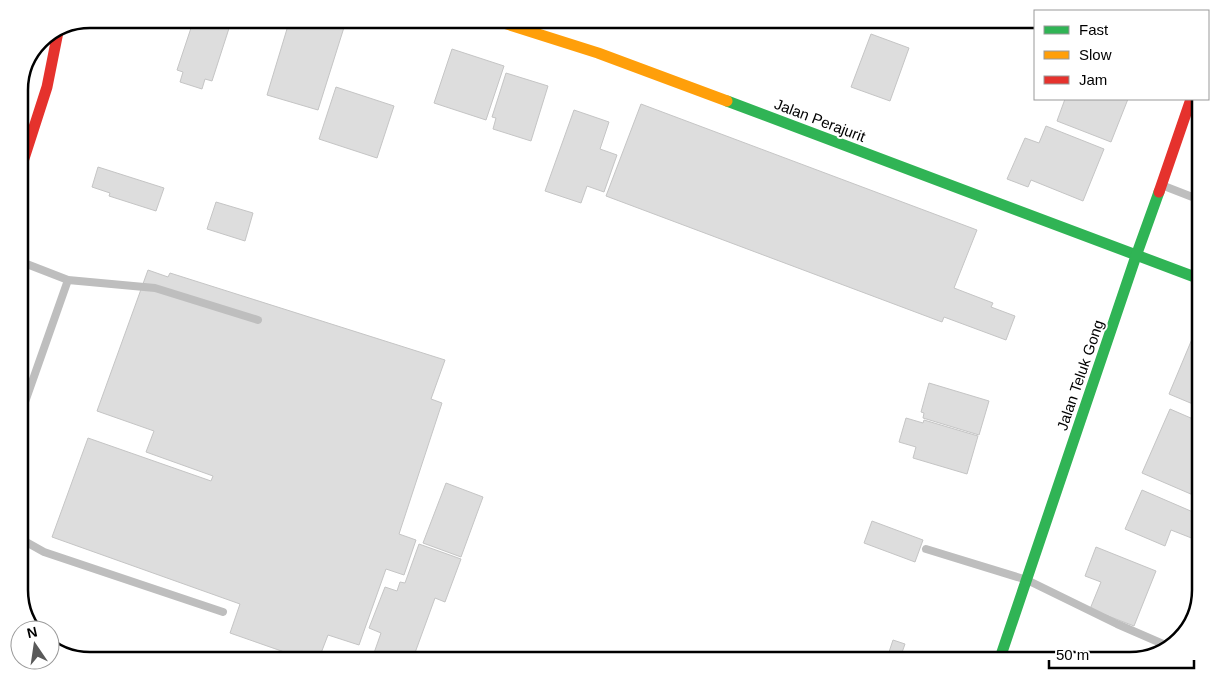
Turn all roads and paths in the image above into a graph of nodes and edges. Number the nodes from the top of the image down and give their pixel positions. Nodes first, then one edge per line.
1 (519, 28) edge
2 (57, 37) edge
3 (1191, 100) edge
4 (28, 147) edge
5 (1162, 185) junction
6 (1191, 197) edge
7 (1136, 256) junction
8 (28, 264) edge
9 (1191, 276) edge
10 (68, 280) junction
11 (258, 320) dead end
12 (28, 393) edge
13 (28, 543) edge
14 (926, 549) dead end
15 (1027, 580) junction
16 (222, 612) dead end
17 (1161, 643) edge
18 (1002, 652) edge

1 - 7 street, Jalan Perajurit
2 - 4 street
3 - 5 street, Jalan Teluk Gong
5 - 6 lane
5 - 7 street, Jalan Teluk Gong
7 - 9 street, Jalan Perajurit
7 - 15 street, Jalan Teluk Gong
8 - 10 lane
10 - 11 lane
10 - 12 lane
13 - 16 lane
14 - 15 lane
15 - 17 lane
15 - 18 street, Jalan Teluk Gong

